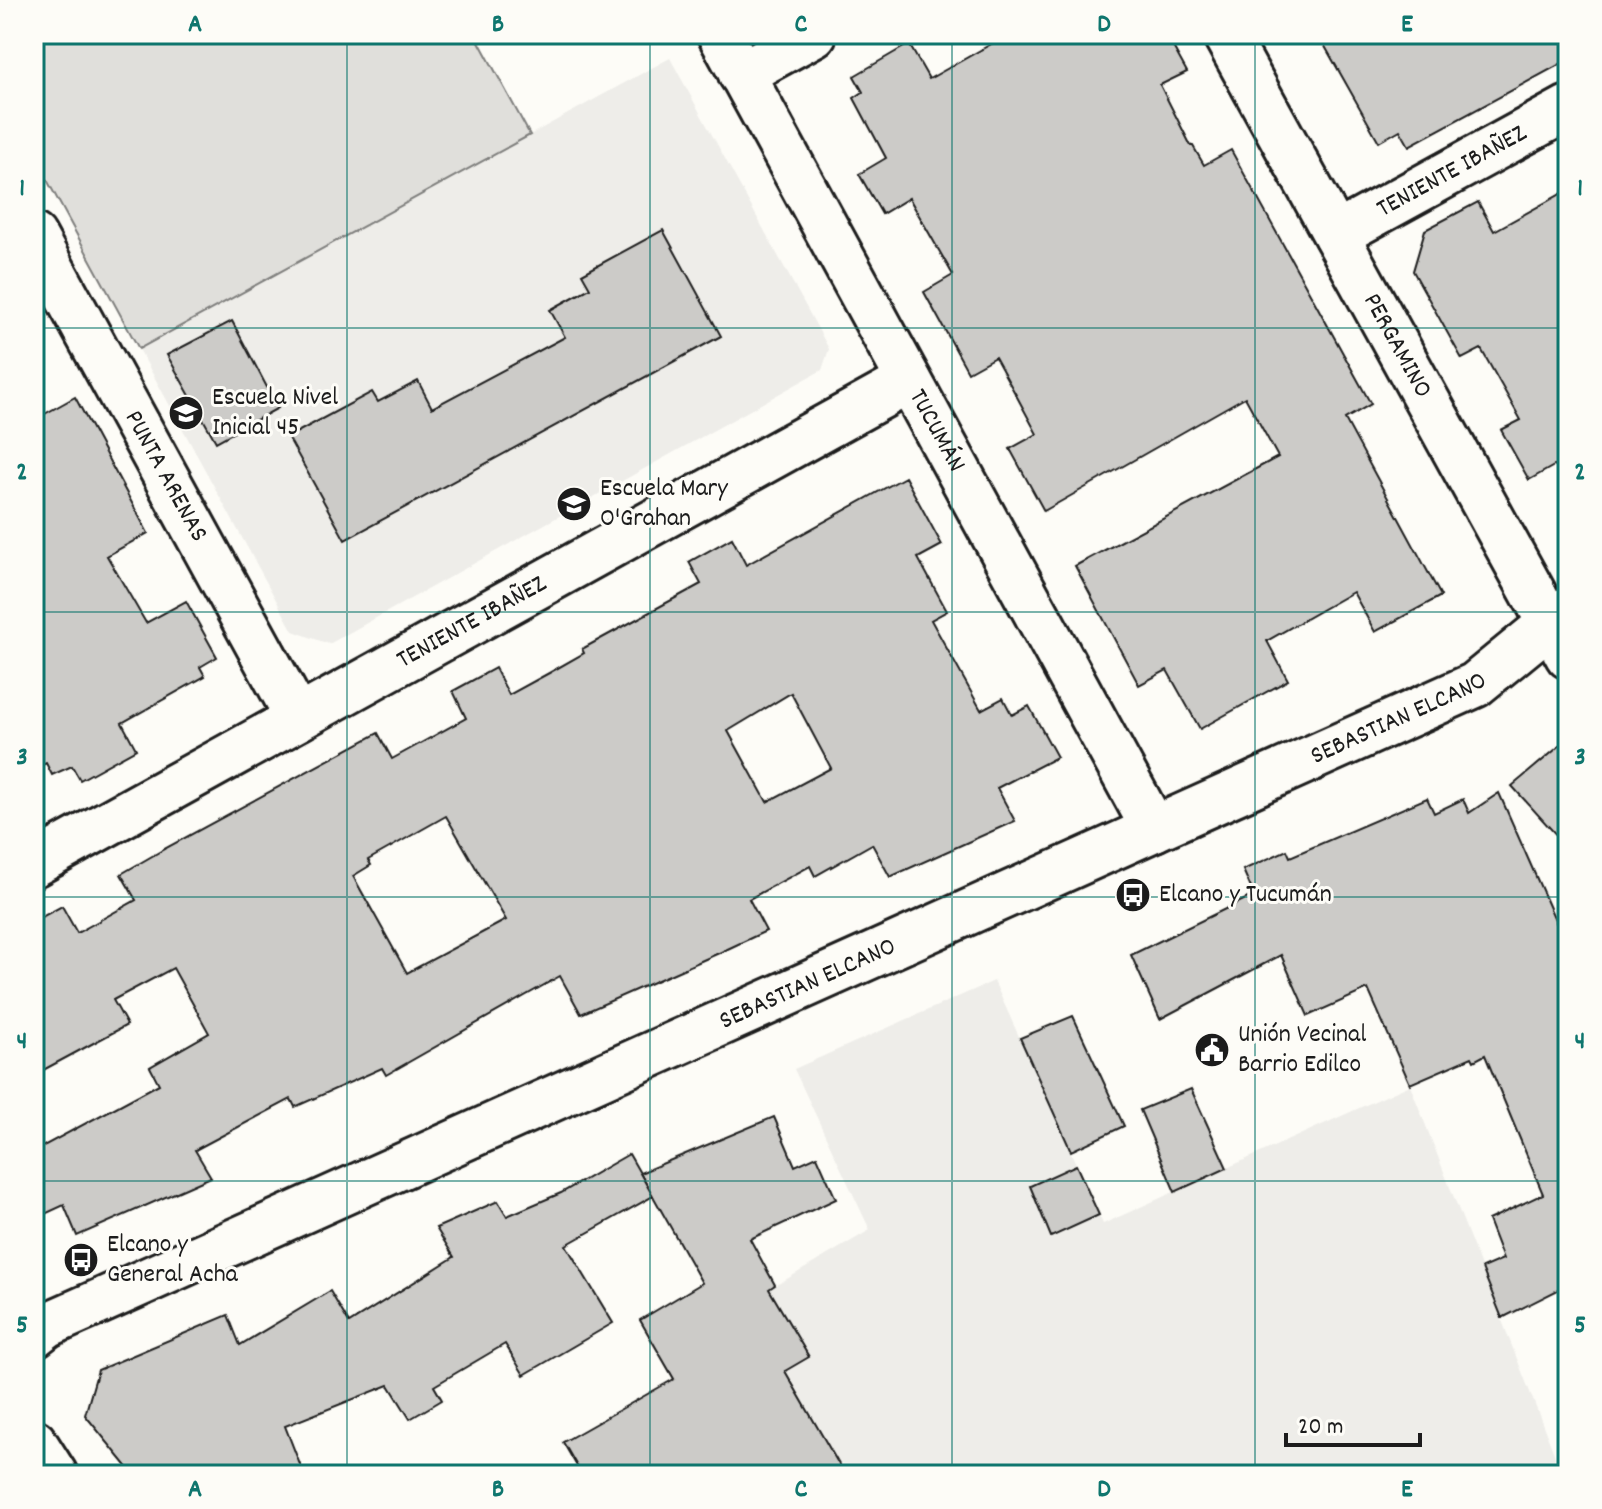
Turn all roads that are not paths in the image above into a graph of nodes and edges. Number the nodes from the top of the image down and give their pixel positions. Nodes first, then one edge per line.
1 (720, 34) edge
2 (814, 34) edge
3 (1225, 34) edge
4 (741, 74) junction
5 (1568, 108) edge
6 (1336, 235) junction
7 (34, 236) edge
8 (909, 381) junction
9 (1562, 629) edge
10 (298, 718) junction
11 (1154, 829) junction
12 (34, 864) edge
13 (34, 1335) edge
14 (34, 1442) edge
15 (55, 1475) edge

1 - 4 street, TUCUMÁN
2 - 4 street
3 - 6 street, PERGAMINO
4 - 8 street, TUCUMÁN
5 - 6 street, TENIENTE IBAÑEZ
6 - 9 street, PERGAMINO
7 - 10 street, PUNTA ARENAS
8 - 10 street, TENIENTE IBAÑEZ
8 - 11 street, TUCUMÁN
9 - 11 street, SEBASTIAN ELCANO
10 - 12 street, TENIENTE IBAÑEZ
11 - 13 street, SEBASTIAN ELCANO
14 - 15 street

